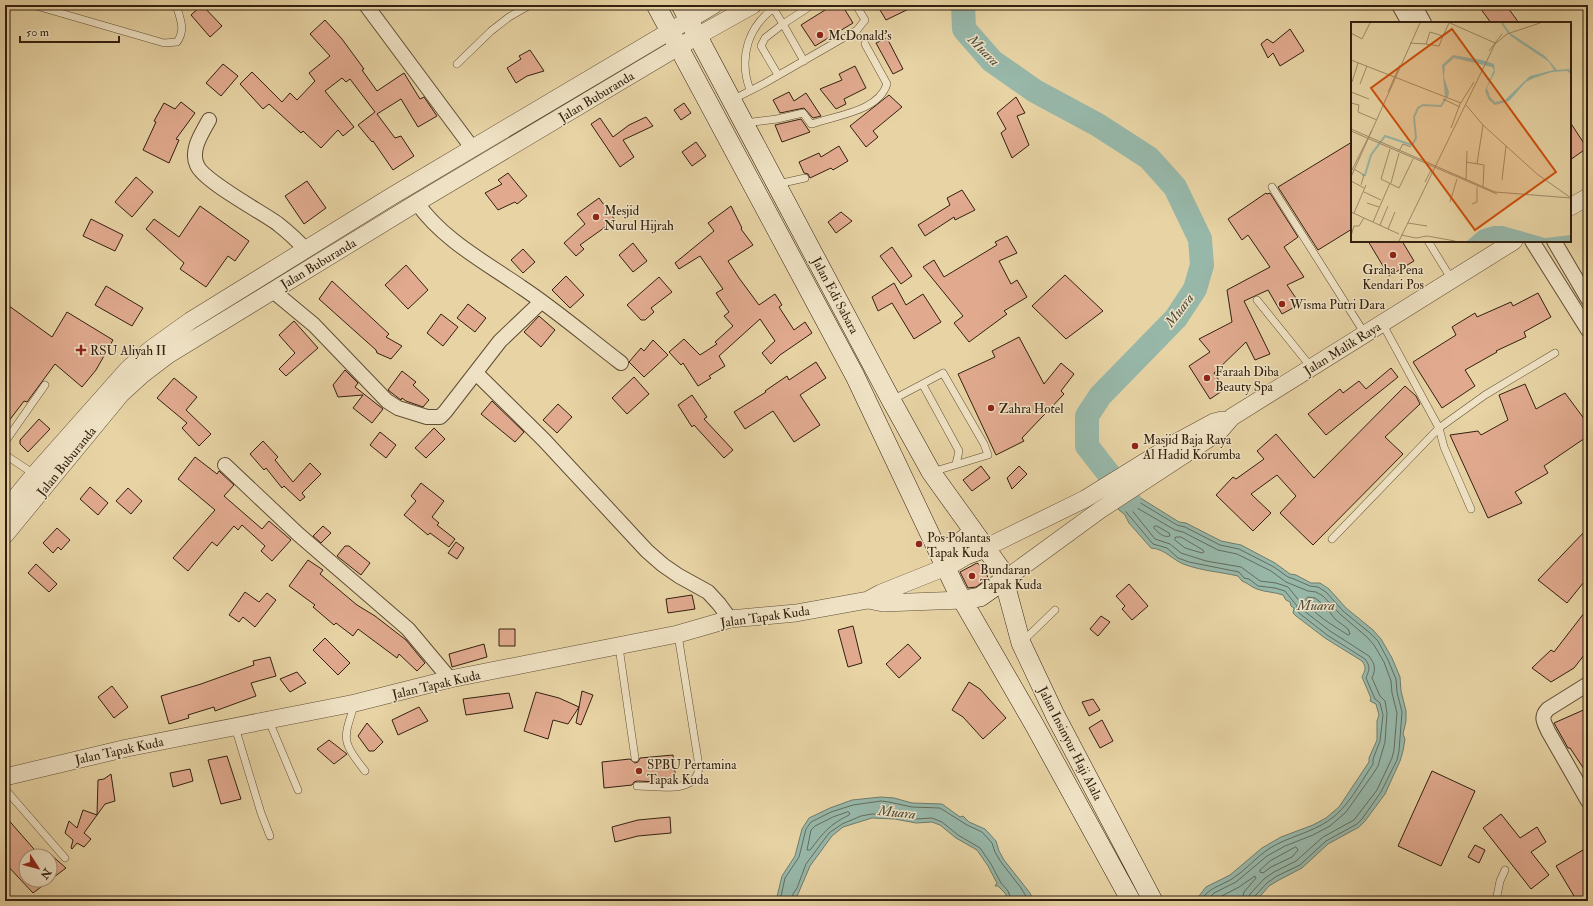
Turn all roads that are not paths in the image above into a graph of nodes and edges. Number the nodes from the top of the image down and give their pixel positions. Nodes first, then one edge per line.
1 (33, 5) edge
2 (176, 5) edge
3 (366, 5) edge
4 (530, 5) edge
5 (656, 5) edge
6 (714, 5) edge
7 (752, 5) edge
8 (812, 5) edge
9 (856, 5) edge
10 (1398, 5) edge
11 (1414, 5) edge
12 (776, 7) edge
13 (684, 12) edge
14 (1408, 22) edge
15 (1423, 22) edge
16 (783, 24) junction
17 (697, 36) junction
18 (674, 39) junction
19 (865, 44) dead end
20 (804, 61) junction
21 (457, 64) dead end
22 (778, 76) junction
23 (750, 90) junction
24 (731, 100) junction
25 (209, 120) dead end
26 (742, 123) junction
27 (473, 149) junction
28 (805, 178) dead end
29 (776, 184) junction
30 (1272, 187) dead end
31 (1588, 197) edge
32 (417, 204) junction
33 (1571, 206) edge
34 (1429, 242) edge
35 (1512, 242) edge
36 (1533, 242) edge
37 (1555, 242) edge
38 (305, 249) junction
39 (1453, 280) junction
40 (273, 291) junction
41 (1588, 299) edge
42 (1257, 300) dead end
43 (541, 302) junction
44 (1382, 323) junction
45 (1588, 330) edge
46 (1365, 334) junction
47 (1556, 353) dead end
48 (621, 363) dead end
49 (1311, 367) junction
50 (476, 373) junction
51 (45, 385) dead end
52 (923, 385) junction
53 (891, 400) junction
54 (1439, 428) junction
55 (5, 442) edge
56 (5, 451) edge
57 (956, 464) junction
58 (225, 465) dead end
59 (931, 472) junction
60 (34, 474) junction
61 (1126, 483) junction
62 (1471, 509) dead end
63 (5, 510) edge
64 (973, 531) junction
65 (5, 535) edge
66 (1332, 539) dead end
67 (985, 548) junction
68 (938, 550) junction
69 (946, 567) junction
70 (1004, 580) junction
71 (868, 600) junction
72 (963, 600) junction
73 (1055, 610) dead end
74 (730, 619) junction
75 (678, 634) junction
76 (1021, 643) junction
77 (619, 647) junction
78 (450, 679) junction
79 (1588, 684) edge
80 (355, 703) junction
81 (269, 721) junction
82 (235, 728) junction
83 (635, 758) dead end
84 (365, 771) dead end
85 (5, 777) edge
86 (637, 786) dead end
87 (5, 789) edge
88 (298, 790) dead end
89 (1588, 801) edge
90 (270, 836) dead end
91 (64, 858) dead end
92 (1505, 870) dead end
93 (1131, 901) edge
94 (1153, 901) edge
95 (1496, 901) edge

1 - 2 lane
3 - 27 street
4 - 21 lane
5 - 18 main road, Jalan Edi Sabara
6 - 13 street
7 - 17 street
8 - 16 lane
9 - 20 lane
10 - 14 street
11 - 15 street
12 - 16 lane
12 - 23 lane
13 - 17 main road, Jalan Edi Sabara
13 - 18 street
16 - 20 lane
16 - 22 lane
17 - 18 street
17 - 24 main road, Jalan Edi Sabara
18 - 27 street, Jalan Buburanda
18 - 32 street, Jalan Buburanda
18 - 68 main road, Jalan Edi Sabara
19 - 26 lane
20 - 22 lane
22 - 23 lane
23 - 24 lane
24 - 26 main road, Jalan Edi Sabara
25 - 38 street
26 - 29 main road, Jalan Edi Sabara
27 - 38 street, Jalan Buburanda
28 - 29 lane
29 - 53 main road, Jalan Edi Sabara
30 - 46 lane
31 - 33 street
32 - 40 street, Jalan Buburanda
32 - 43 street
34 - 39 lane
35 - 39 street, Jalan Malik Raya
36 - 45 street
37 - 41 street
38 - 60 street, Jalan Buburanda
39 - 44 street, Jalan Malik Raya
40 - 50 street
40 - 65 street, Jalan Buburanda
42 - 49 lane
43 - 48 street
43 - 50 street
44 - 46 street, Jalan Malik Raya
44 - 54 lane
46 - 49 street, Jalan Malik Raya
47 - 54 lane
49 - 61 street, Jalan Malik Raya
50 - 74 street
51 - 55 lane
52 - 53 lane
52 - 57 lane
52 - 57 lane
53 - 59 main road, Jalan Edi Sabara
54 - 62 lane
54 - 66 lane
56 - 60 lane
57 - 59 lane
58 - 78 street
59 - 64 main road, Jalan Edi Sabara
60 - 63 street, Jalan Buburanda
61 - 67 street
61 - 70 street
64 - 67 main road, Jalan Edi Sabara
64 - 68 main road
67 - 69 main road
67 - 70 main road
68 - 69 main road, Jalan Edi Sabara
69 - 71 street, Jalan Tapak Kuda
69 - 72 main road
70 - 72 main road
70 - 76 main road, Jalan Insinyur Haji Alala
71 - 72 street, Jalan Tapak Kuda
71 - 74 street, Jalan Tapak Kuda
72 - 93 main road, Jalan Insinyur Haji Alala
73 - 76 lane
74 - 75 street, Jalan Tapak Kuda
75 - 77 street, Jalan Tapak Kuda
75 - 86 lane
76 - 94 main road, Jalan Insinyur Haji Alala
77 - 78 street, Jalan Tapak Kuda
77 - 83 lane
78 - 80 street, Jalan Tapak Kuda
79 - 89 street
80 - 81 street, Jalan Tapak Kuda
80 - 84 lane
81 - 82 street, Jalan Tapak Kuda
81 - 88 lane
82 - 85 street, Jalan Tapak Kuda
82 - 90 lane
87 - 91 lane
92 - 95 lane

